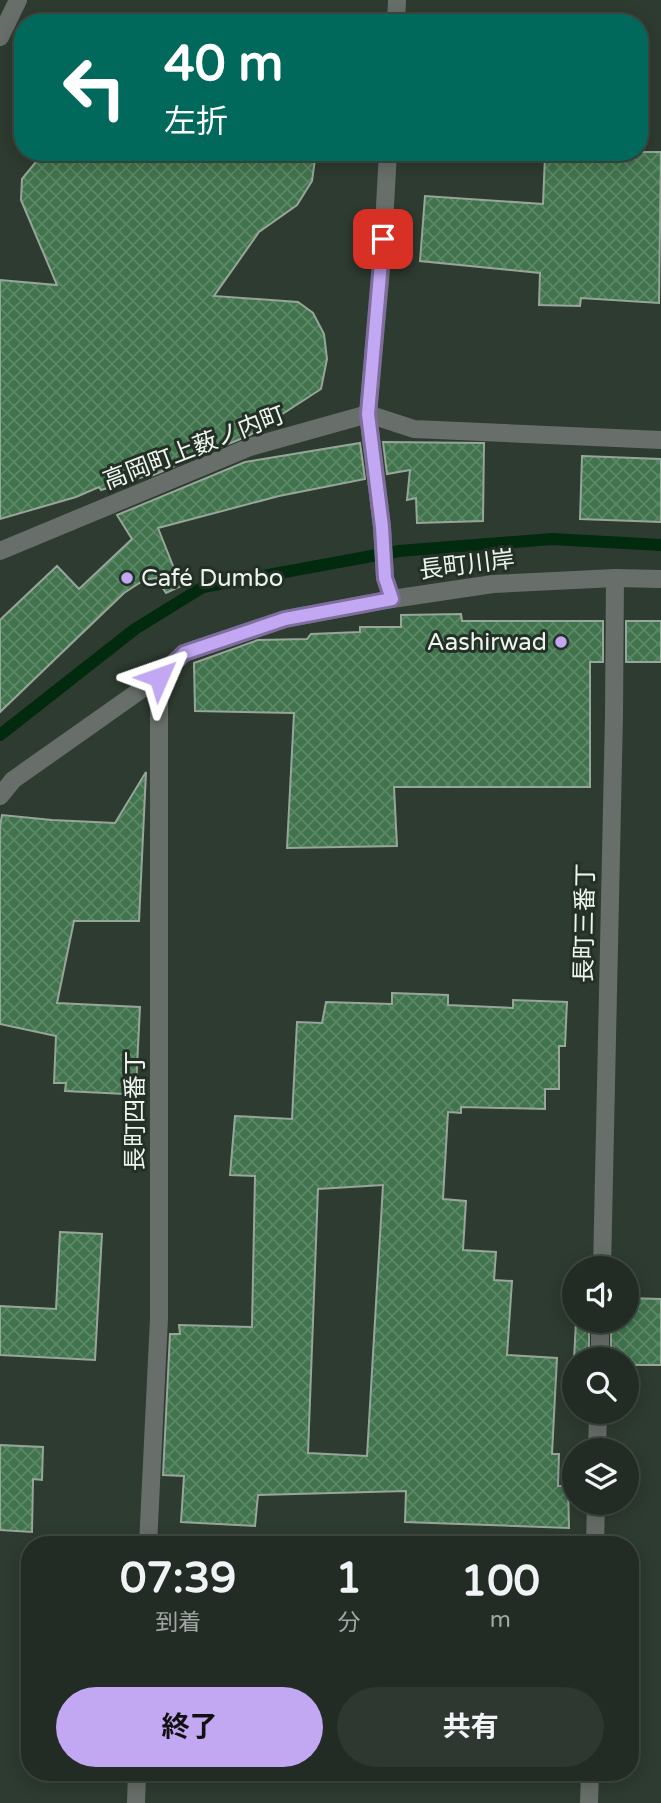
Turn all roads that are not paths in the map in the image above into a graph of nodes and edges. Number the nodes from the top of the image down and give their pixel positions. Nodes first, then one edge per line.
1 (18, 0) edge
2 (0, 37) edge
3 (387, 161) edge
4 (368, 414) junction
5 (661, 440) edge
6 (0, 551) edge
7 (615, 578) junction
8 (661, 579) edge
9 (392, 599) junction
10 (159, 677) junction
11 (0, 796) edge
12 (602, 1256) edge
13 (596, 1515) edge
14 (148, 1536) edge
15 (595, 1536) edge
16 (137, 1781) edge
17 (590, 1781) edge
18 (136, 1803) edge
19 (589, 1803) edge

1 - 2 street
3 - 4 street
4 - 5 street
4 - 6 street, 高岡町上薮ノ内町
4 - 9 street
7 - 8 street, 長町川岸
7 - 9 street, 長町川岸
7 - 12 street, 長町三番丁
9 - 10 street, 長町川岸
10 - 11 street, 長町川岸
10 - 14 street, 長町四番丁
13 - 15 street
16 - 18 street
17 - 19 street

